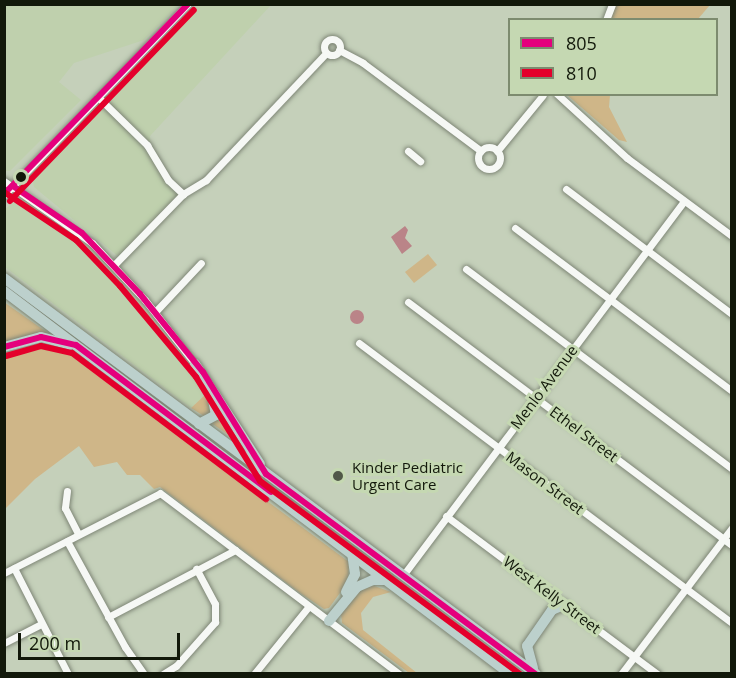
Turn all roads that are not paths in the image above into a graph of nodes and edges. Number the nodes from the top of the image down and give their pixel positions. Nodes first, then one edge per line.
1 (188, 4) edge
2 (339, 50) junction
3 (326, 53) junction
4 (542, 96) edge
5 (559, 96) edge
6 (98, 98) junction
7 (408, 151) dead end
8 (481, 151) junction
9 (497, 151) junction
10 (420, 161) dead end
11 (4, 181) edge
12 (13, 186) junction
13 (566, 189) dead end
14 (183, 194) junction
15 (4, 195) edge
16 (684, 201) junction
17 (515, 228) dead end
18 (732, 236) edge
19 (646, 250) junction
20 (201, 263) dead end
21 (114, 265) junction
22 (466, 269) dead end
23 (4, 278) edge
24 (4, 291) edge
25 (610, 299) junction
26 (408, 302) dead end
27 (155, 312) junction
28 (732, 314) edge
29 (360, 343) dead end
30 (76, 345) junction
31 (4, 347) edge
32 (572, 348) junction
33 (195, 364) junction
34 (732, 391) edge
35 (535, 398) junction
36 (199, 424) junction
37 (499, 447) junction
38 (732, 469) edge
39 (266, 474) junction
40 (67, 491) dead end
41 (446, 516) junction
42 (732, 528) edge
43 (78, 534) junction
44 (723, 539) junction
45 (67, 541) junction
46 (732, 545) edge
47 (235, 549) junction
48 (352, 552) junction
49 (14, 568) junction
50 (196, 569) junction
51 (4, 573) edge
52 (404, 574) junction
53 (388, 580) junction
54 (686, 588) junction
55 (564, 604) junction
56 (309, 606) junction
57 (108, 617) junction
58 (327, 620) junction
59 (732, 623) edge
60 (41, 624) junction
61 (4, 643) edge
62 (634, 657) junction
63 (68, 674) edge
64 (144, 674) edge
65 (163, 674) edge
66 (254, 674) edge
67 (399, 674) edge
68 (510, 674) edge
69 (536, 674) edge
70 (621, 674) edge
71 (657, 674) edge

1 - 6 street
2 - 3 street
2 - 3 street
2 - 8 street
3 - 14 street
4 - 9 street
5 - 16 street
6 - 12 street
6 - 14 street
7 - 10 street
8 - 9 street
8 - 9 street
11 - 12 street
12 - 15 street
12 - 21 street
13 - 19 street
14 - 21 street
16 - 18 street
16 - 19 street, Menlo Avenue
17 - 25 street
19 - 25 street, Menlo Avenue
19 - 28 street
20 - 27 street
21 - 27 street
22 - 32 street
23 - 36 highway
24 - 30 highway
25 - 32 street, Menlo Avenue
25 - 34 street
26 - 35 street, Ethel Street
27 - 33 street
29 - 37 street, Mason Street
30 - 31 highway
30 - 48 highway
32 - 35 street, Menlo Avenue
32 - 38 street
33 - 36 highway
33 - 39 highway
35 - 37 street, Menlo Avenue
35 - 44 street, Ethel Street
36 - 39 highway
37 - 41 street, Menlo Avenue
37 - 54 street, Mason Street
39 - 52 highway
40 - 43 street
41 - 52 street, Menlo Avenue
41 - 55 street, West Kelly Street
42 - 44 street
43 - 45 street
43 - 47 street
44 - 46 street, Ethel Street
44 - 54 street
45 - 49 street
45 - 57 street
47 - 50 street
47 - 56 street
48 - 53 highway
48 - 58 highway
49 - 51 street
49 - 60 street
50 - 57 street
50 - 65 street
52 - 69 highway
53 - 58 highway
53 - 68 highway
54 - 59 street, Mason Street
54 - 62 street
55 - 62 street, West Kelly Street
55 - 69 highway
56 - 58 street
56 - 66 street
57 - 64 street
58 - 67 street
60 - 61 street
60 - 63 street
62 - 70 street
62 - 71 street, West Kelly Street

